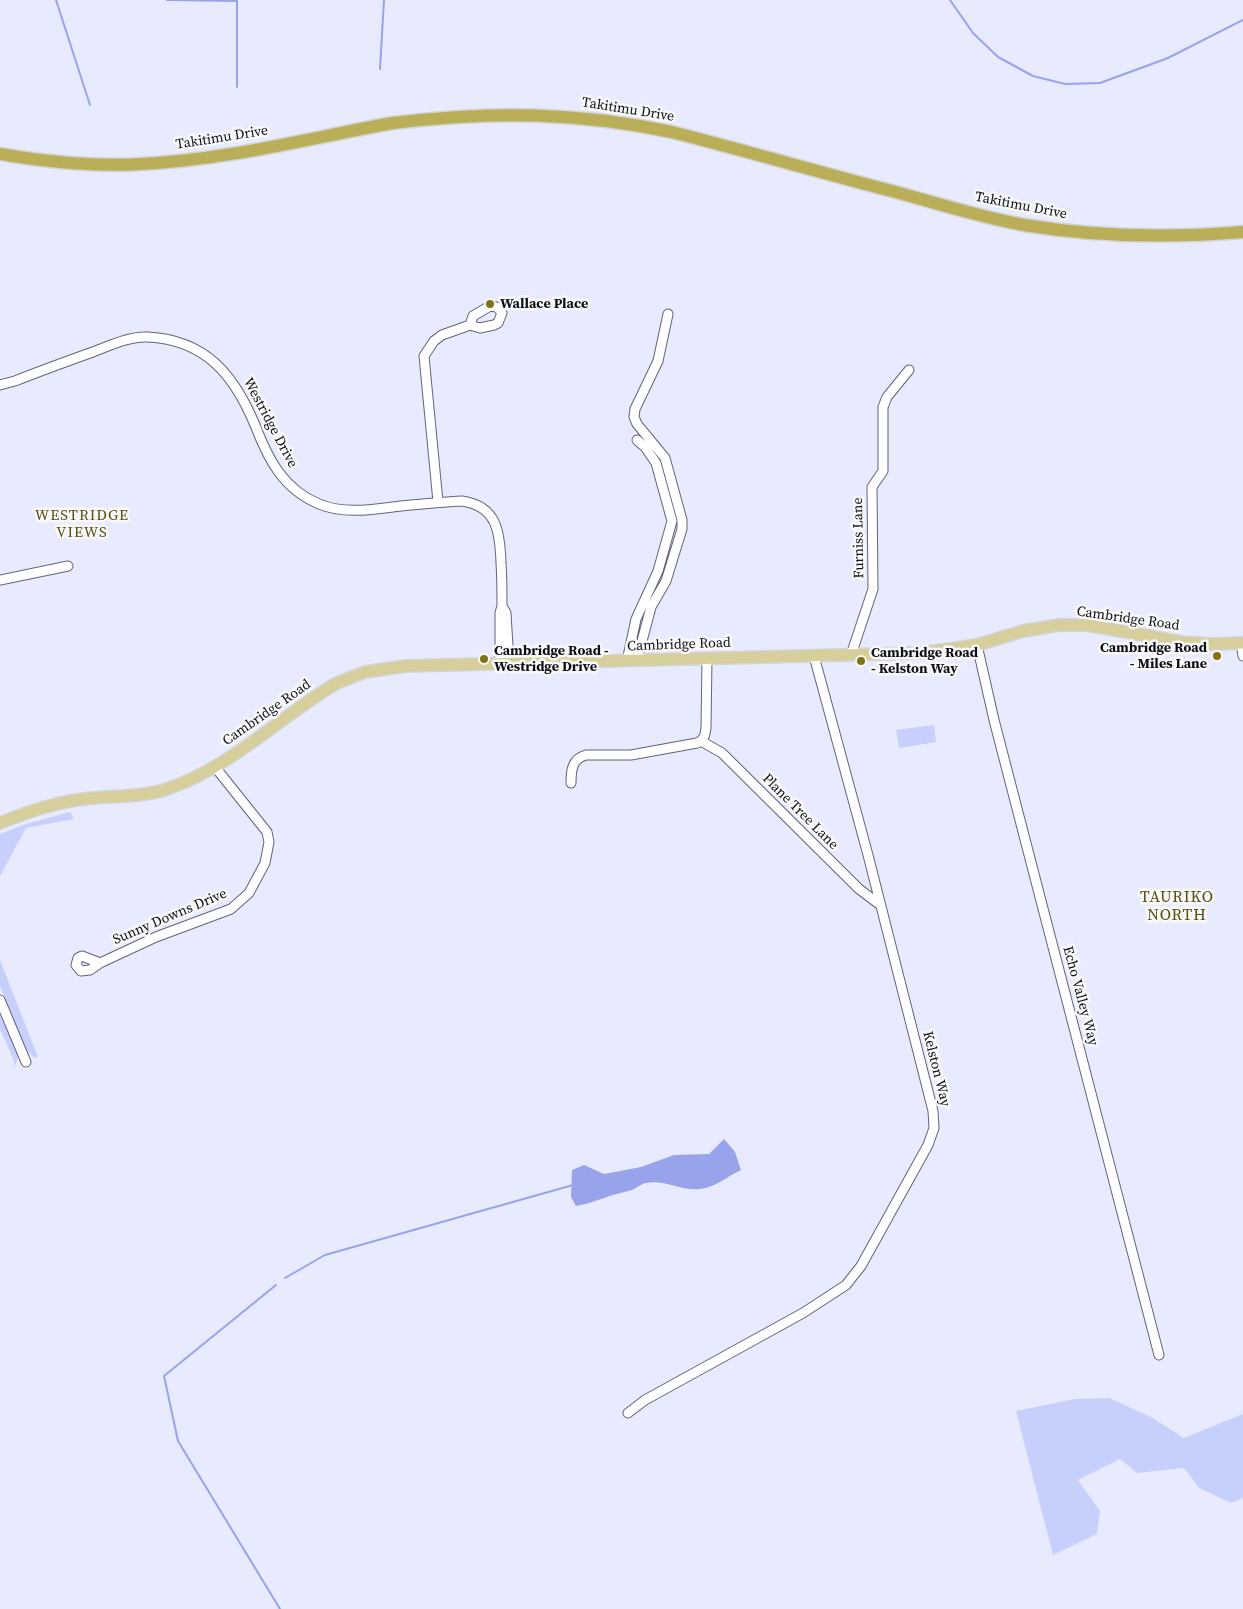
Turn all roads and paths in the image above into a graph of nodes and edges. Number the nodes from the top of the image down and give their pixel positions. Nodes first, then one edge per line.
1 (0, 154) edge
2 (1243, 232) edge
3 (668, 314) dead end
4 (470, 325) dead end
5 (909, 370) dead end
6 (0, 385) edge
7 (637, 440) dead end
8 (438, 502) junction
9 (68, 566) dead end
10 (0, 580) edge
11 (1242, 643) edge
12 (977, 645) junction
13 (851, 655) junction
14 (814, 656) junction
15 (1243, 656) edge
16 (707, 659) junction
17 (632, 661) junction
18 (504, 663) junction
19 (701, 742) junction
20 (215, 767) junction
21 (571, 783) dead end
22 (0, 823) edge
23 (879, 904) junction
24 (100, 963) dead end
25 (0, 1000) edge
26 (26, 1062) dead end
27 (1159, 1354) dead end
28 (628, 1413) dead end

1 - 2 highway, Takitimu Drive
3 - 17 street
4 - 8 street
5 - 13 street, Furniss Lane
6 - 8 street, Westridge Drive
7 - 17 street
8 - 18 street, Westridge Drive
9 - 10 street
11 - 12 main road, Cambridge Road
11 - 15 street
12 - 13 main road, Cambridge Road
12 - 27 street, Echo Valley Way
13 - 14 main road, Cambridge Road
14 - 16 main road, Cambridge Road
14 - 23 street, Kelston Way
16 - 17 main road, Cambridge Road
16 - 19 street
17 - 18 main road, Cambridge Road
18 - 20 main road, Cambridge Road
19 - 21 street
19 - 23 street, Plane Tree Lane
20 - 22 main road, Cambridge Road
20 - 24 street, Sunny Downs Drive
23 - 28 street, Kelston Way
25 - 26 street

